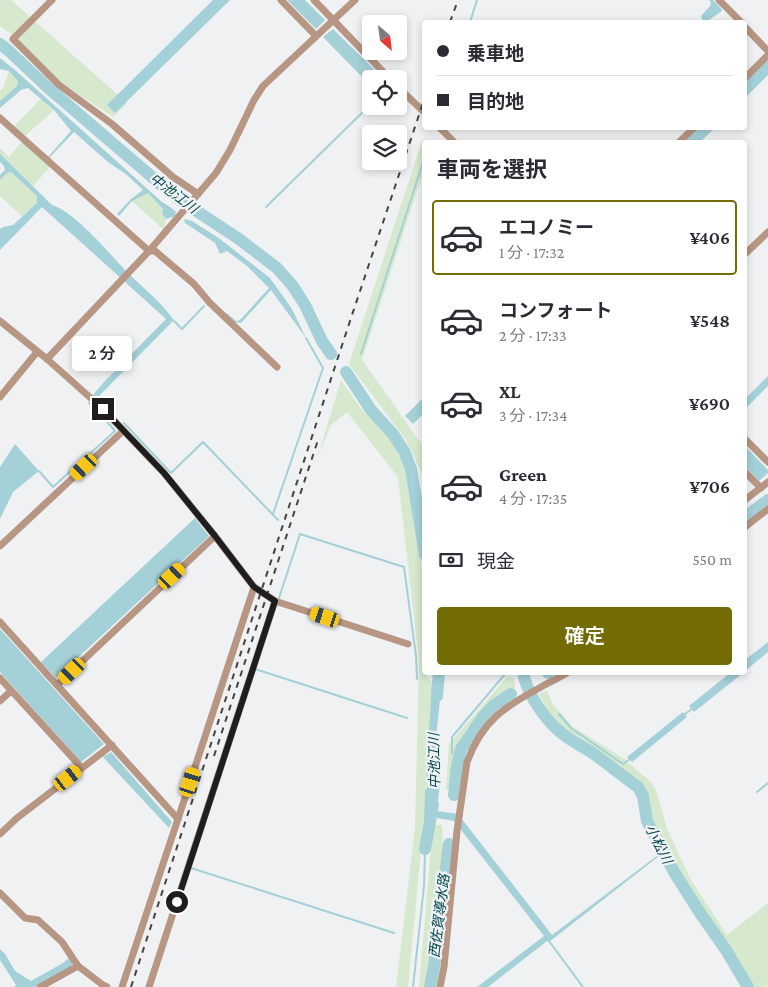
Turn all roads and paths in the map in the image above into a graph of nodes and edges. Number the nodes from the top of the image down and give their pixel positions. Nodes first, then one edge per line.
1 (52, 0) edge
2 (281, 0) edge
3 (314, 0) edge
4 (355, 0) edge
5 (719, 0) edge
6 (333, 20) junction
7 (739, 20) edge
8 (747, 29) edge
9 (322, 31) junction
10 (768, 51) edge
11 (768, 55) edge
12 (381, 70) edge
13 (747, 76) edge
14 (407, 96) edge
15 (422, 110) edge
16 (0, 118) edge
17 (442, 130) edge
18 (692, 130) edge
19 (452, 140) edge
20 (681, 140) edge
21 (198, 194) junction
22 (768, 232) edge
23 (149, 251) junction
24 (747, 252) edge
25 (0, 320) edge
26 (37, 352) junction
27 (47, 359) junction
28 (277, 366) dead end
29 (0, 397) edge
30 (123, 430) junction
31 (747, 441) edge
32 (768, 462) edge
33 (747, 474) edge
34 (768, 482) edge
35 (761, 488) junction
36 (747, 498) edge
37 (768, 509) edge
38 (747, 525) edge
39 (215, 536) junction
40 (0, 546) edge
41 (254, 587) junction
42 (275, 601) junction
43 (0, 622) edge
44 (408, 644) dead end
45 (563, 675) edge
46 (0, 678) edge
47 (57, 685) junction
48 (11, 691) junction
49 (0, 702) edge
50 (106, 749) junction
51 (81, 768) junction
52 (178, 819) junction
53 (0, 834) edge
54 (0, 893) edge
55 (75, 960) junction
56 (40, 987) edge
57 (107, 987) edge
58 (122, 987) edge
59 (149, 987) edge
60 (440, 987) edge

1 - 21 street
2 - 9 street
3 - 6 street
4 - 6 street
5 - 7 street
6 - 9 street
6 - 12 street
8 - 10 street
9 - 21 street
11 - 13 street
14 - 15 street
16 - 23 street
17 - 19 street
18 - 20 street
21 - 23 street
22 - 24 street
23 - 27 street
23 - 28 street
25 - 26 street
26 - 27 street
26 - 29 street
27 - 30 street
30 - 39 street
30 - 40 street
31 - 32 street
33 - 35 street
34 - 35 street
35 - 36 street
37 - 38 street
39 - 41 street
39 - 47 street
41 - 42 street
41 - 52 street
42 - 44 street
42 - 59 street
43 - 47 street
45 - 60 street
46 - 48 street
47 - 50 street
48 - 49 street
48 - 51 street
50 - 51 street
50 - 52 street
51 - 53 street
52 - 58 street
54 - 55 street
55 - 56 street
55 - 57 street

